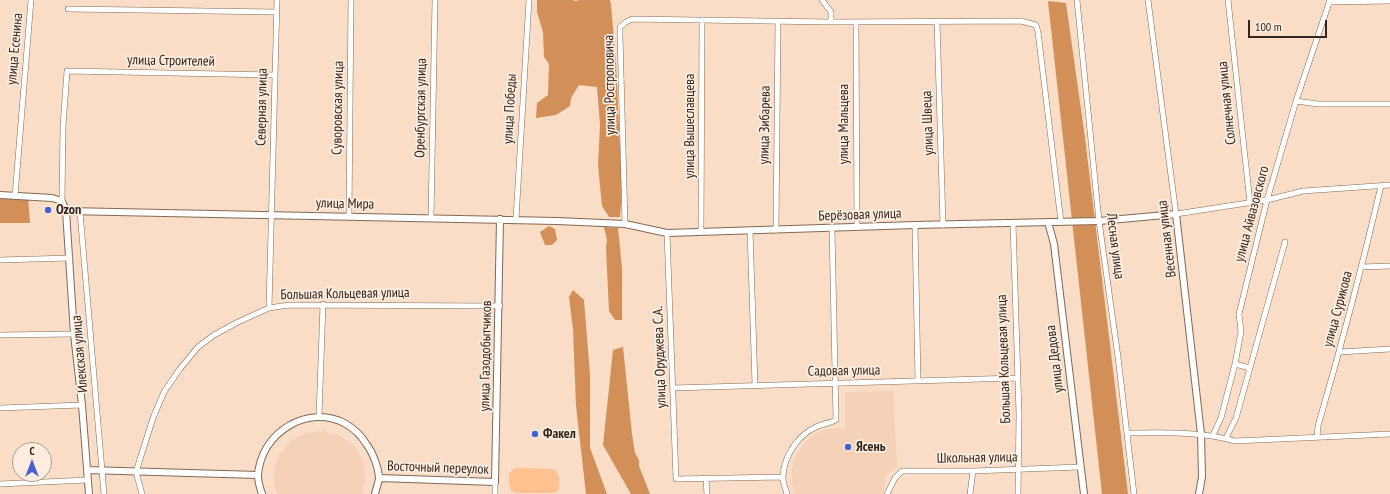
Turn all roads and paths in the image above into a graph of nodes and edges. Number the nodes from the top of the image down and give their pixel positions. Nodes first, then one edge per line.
1 (31, 0) edge
2 (277, 0) edge
3 (351, 0) edge
4 (435, 0) edge
5 (529, 0) edge
6 (822, 0) edge
7 (1077, 0) edge
8 (1148, 0) edge
9 (1228, 0) edge
10 (1330, 1) edge
11 (1390, 1) edge
12 (68, 9) dead end
13 (277, 12) junction
14 (702, 20) junction
15 (778, 21) junction
16 (938, 21) junction
17 (831, 22) junction
18 (856, 22) junction
19 (274, 75) junction
20 (1296, 101) junction
21 (1390, 104) edge
22 (1381, 186) junction
23 (1390, 186) edge
24 (0, 195) edge
25 (15, 196) junction
26 (1266, 200) junction
27 (62, 201) junction
28 (1250, 202) junction
29 (66, 211) junction
30 (80, 212) junction
31 (271, 214) junction
32 (1176, 214) junction
33 (348, 216) junction
34 (431, 217) junction
35 (500, 219) junction
36 (516, 219) junction
37 (1099, 221) junction
38 (1048, 222) junction
39 (1061, 222) junction
40 (1012, 223) junction
41 (624, 224) junction
42 (915, 225) junction
43 (943, 225) junction
44 (856, 227) junction
45 (832, 228) junction
46 (750, 230) junction
47 (776, 230) junction
48 (702, 232) junction
49 (667, 233) junction
50 (1285, 242) dead end
51 (70, 258) junction
52 (0, 260) edge
53 (1390, 266) edge
54 (1362, 267) junction
55 (323, 304) junction
56 (500, 306) junction
57 (269, 308) junction
58 (74, 334) junction
59 (0, 335) edge
60 (1390, 349) edge
61 (1340, 352) junction
62 (1235, 364) junction
63 (1250, 368) junction
64 (1016, 378) junction
65 (918, 381) junction
66 (836, 383) junction
67 (755, 385) junction
68 (673, 388) junction
69 (82, 405) junction
70 (0, 408) edge
71 (319, 416) junction
72 (1127, 433) junction
73 (1201, 434) junction
74 (1390, 434) edge
75 (1213, 435) junction
76 (1317, 437) junction
77 (1226, 438) junction
78 (1080, 467) junction
79 (1019, 469) junction
80 (87, 470) junction
81 (102, 471) junction
82 (973, 471) junction
83 (136, 472) junction
84 (258, 475) junction
85 (782, 477) junction
86 (379, 478) junction
87 (706, 479) junction
88 (88, 480) junction
89 (495, 482) junction
90 (0, 484) edge
91 (89, 494) edge
92 (104, 494) edge
93 (142, 494) edge
94 (262, 494) edge
95 (375, 494) edge
96 (495, 494) edge
97 (707, 494) edge
98 (787, 494) edge
99 (887, 494) edge
100 (970, 494) edge
101 (1018, 494) edge
102 (1084, 494) edge
103 (1134, 494) edge
104 (1199, 494) edge

1 - 25 street, улица Есенина
2 - 13 street, Северная улица
3 - 33 street, Суворовская улица
4 - 34 street, Оренбургская улица
5 - 36 street, улица Победы
6 - 17 street
7 - 37 street, Лесная улица
8 - 32 street, Весенная улица
9 - 28 street, Солнечная улица
10 - 11 street
10 - 20 street, улица Айвазовского
12 - 13 street
13 - 19 street, Северная улица
14 - 15 street, улица Ростроповича
14 - 41 street, улица Ростроповича
14 - 48 street, улица Вышеславцева
15 - 17 street, улица Ростроповича
15 - 47 street, улица Зибарева
16 - 18 street, улица Ростроповича
16 - 39 street, улица Ростроповича
16 - 43 street, улица Швеца
17 - 18 street, улица Ростроповича
18 - 44 street, улица Мальцева
19 - 27 street, улица Строителей
19 - 31 street, Северная улица
20 - 21 street
20 - 26 street, улица Айвазовского
22 - 23 street
22 - 26 street
22 - 54 street, улица Сурикова
24 - 25 street
25 - 27 street
26 - 28 street
26 - 62 street, улица Айвазовского
27 - 29 street
28 - 32 street
29 - 30 street, улица Мира
29 - 51 street
30 - 31 street, улица Мира
30 - 81 street, Илекская улица
31 - 33 street, улица Мира
31 - 57 street, Северная улица
32 - 37 street, Берёзовая улица
32 - 73 street, Весенная улица
33 - 34 street, улица Мира
34 - 35 street, улица Мира
35 - 36 street, улица Мира
35 - 56 street, улица Газодобытчиков
36 - 41 street, улица Мира
37 - 39 street, Берёзовая улица
37 - 72 street, Лесная улица
38 - 39 street, Берёзовая улица
38 - 40 street, Берёзовая улица
38 - 78 street, улица Дедова
40 - 43 street, Берёзовая улица
40 - 64 street, Большая Кольцевая улица
41 - 49 street, Берёзовая улица
42 - 43 street, Берёзовая улица
42 - 44 street, Берёзовая улица
42 - 65 street
44 - 45 street, Берёзовая улица
45 - 47 street, Берёзовая улица
45 - 66 street
46 - 47 street, Берёзовая улица
46 - 48 street, Берёзовая улица
46 - 67 street
48 - 49 street, Берёзовая улица
49 - 68 street, улица Оруджева С.А.
50 - 63 street
51 - 52 street
51 - 58 street
53 - 54 street
54 - 61 street, улица Сурикова
55 - 56 street, Большая Кольцевая улица
55 - 57 street, Большая Кольцевая улица
55 - 71 street
56 - 89 street, улица Газодобытчиков
57 - 83 street, Большая Кольцевая улица
58 - 59 street
58 - 69 street
60 - 61 street
61 - 76 street, улица Сурикова
62 - 63 street
62 - 75 street, улица Айвазовского
63 - 77 street
64 - 65 street, Садовая улица
64 - 79 street, Большая Кольцевая улица
65 - 66 street, Садовая улица
66 - 67 street, Садовая улица
66 - 85 street
67 - 68 street, Садовая улица
68 - 87 street, улица Оруджева С.А.
69 - 70 street
69 - 80 street
71 - 84 street
71 - 86 street
72 - 73 street
72 - 103 street, Лесная улица
73 - 75 street
73 - 104 street, Весенная улица
74 - 76 street
75 - 77 street
76 - 77 street
78 - 79 street, Школьная улица
78 - 102 street, улица Дедова
79 - 82 street, Школьная улица
79 - 101 street, Большая Кольцевая улица
80 - 81 street
80 - 88 street
81 - 83 street
81 - 92 street, Илекская улица
82 - 99 street, Школьная улица
82 - 100 street
83 - 84 street
83 - 93 street
84 - 94 street
85 - 87 street
85 - 98 street
86 - 89 street, Восточный переулок
86 - 95 street
87 - 97 street
88 - 90 street
88 - 91 street
89 - 96 street, улица Газодобытчиков

